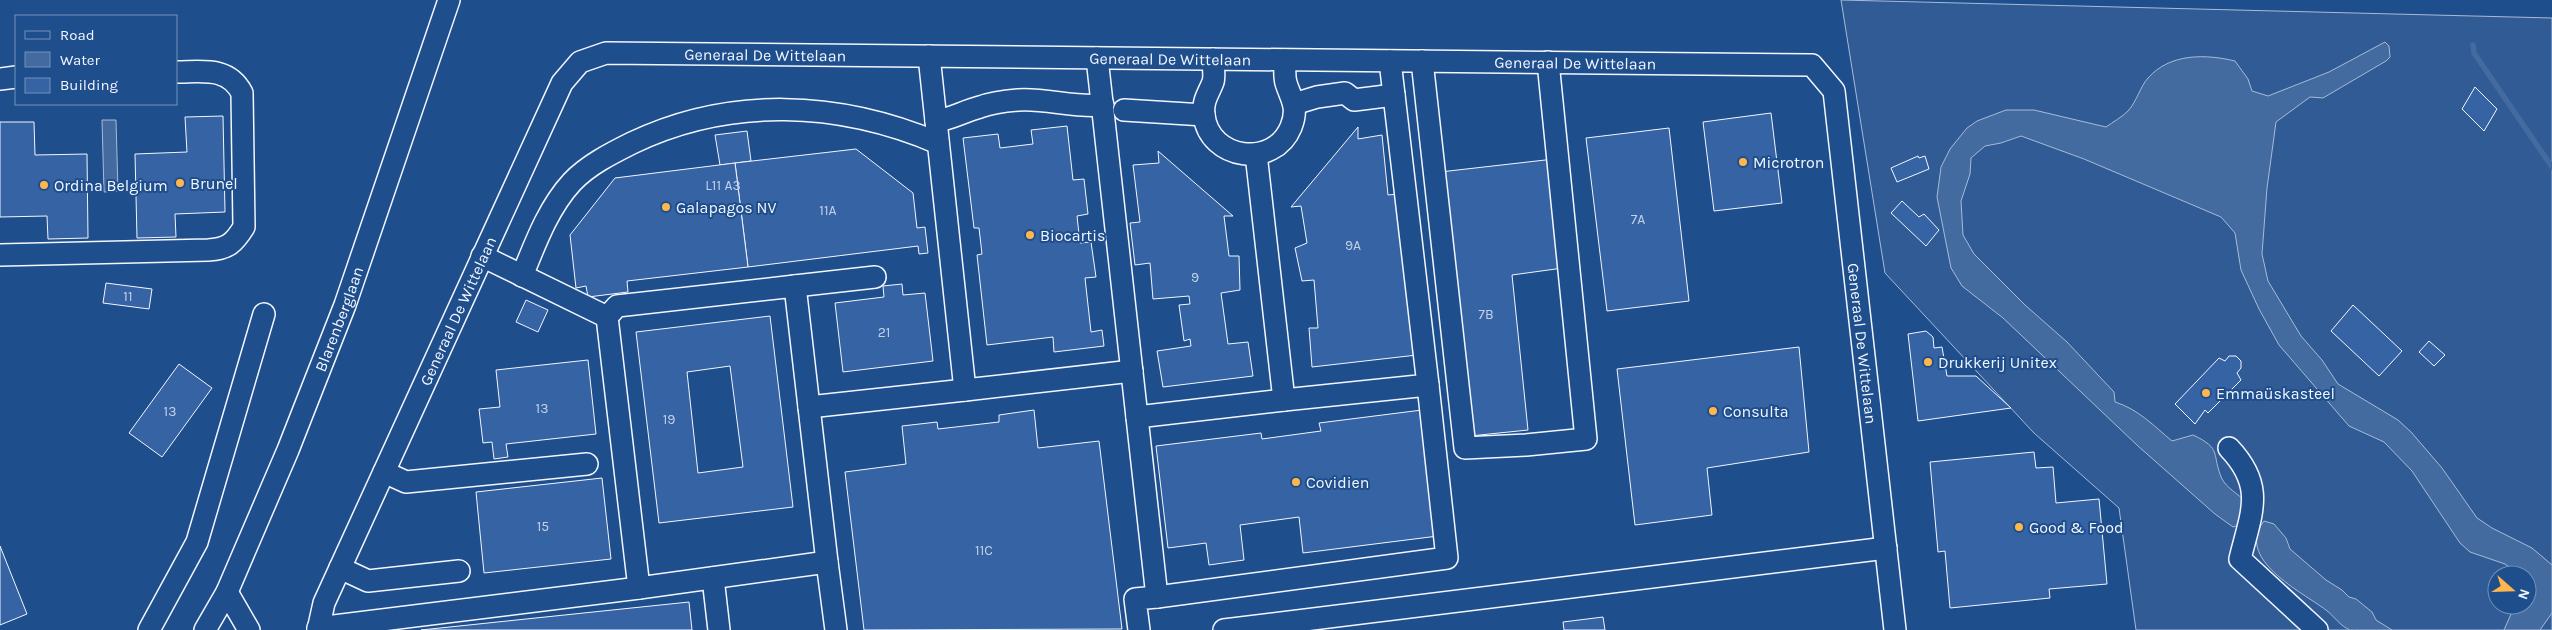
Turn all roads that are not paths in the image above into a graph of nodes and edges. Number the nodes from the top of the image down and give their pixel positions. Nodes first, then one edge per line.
1 (448, 4) edge
2 (929, 56) junction
3 (1097, 58) junction
4 (1214, 59) junction
5 (1286, 60) junction
6 (1390, 61) junction
7 (1422, 61) junction
8 (1548, 62) junction
9 (178, 72) edge
10 (15, 77) edge
11 (0, 79) edge
12 (1394, 96) junction
13 (1294, 104) junction
14 (1103, 105) junction
15 (1124, 110) dead end
16 (1204, 115) junction
17 (936, 121) junction
18 (938, 142) junction
19 (1256, 154) junction
20 (0, 255) edge
21 (482, 256) junction
22 (522, 276) junction
23 (875, 277) dead end
24 (795, 286) junction
25 (264, 314) dead end
26 (607, 317) junction
27 (1132, 371) junction
28 (1428, 385) junction
29 (965, 390) junction
30 (1284, 400) junction
31 (809, 407) junction
32 (1137, 417) junction
33 (2229, 448) dead end
34 (587, 464) dead end
35 (384, 472) junction
36 (1886, 548) junction
37 (827, 562) junction
38 (340, 568) junction
39 (459, 572) dead end
40 (713, 578) junction
41 (640, 588) junction
42 (227, 592) junction
43 (1156, 596) junction
44 (375, 625) edge
45 (318, 629) edge
46 (149, 630) edge
47 (205, 630) edge
48 (249, 630) edge
49 (719, 630) edge
50 (836, 630) edge
51 (1139, 630) edge
52 (1224, 630) edge
53 (1896, 630) edge
54 (2317, 630) edge

1 - 42 street, Blarenberglaan
2 - 3 street, Generaal De Wittelaan
2 - 17 street
2 - 21 street, Generaal De Wittelaan
3 - 4 street, Generaal De Wittelaan
3 - 14 street
4 - 5 street, Generaal De Wittelaan
4 - 16 street
5 - 6 street, Generaal De Wittelaan
5 - 13 street
6 - 7 street, Generaal De Wittelaan
6 - 12 street
7 - 8 street, Generaal De Wittelaan
7 - 8 street
8 - 36 street, Generaal De Wittelaan
9 - 20 street
10 - 11 street
12 - 13 street
12 - 28 street
13 - 19 street
14 - 17 street
14 - 27 street
15 - 16 street
16 - 19 street
17 - 18 street
18 - 22 street
18 - 29 street
19 - 30 street
21 - 22 street
21 - 35 street, Generaal De Wittelaan
22 - 26 street
23 - 24 street
24 - 26 street
24 - 31 street
25 - 46 street
26 - 41 street
27 - 29 street
27 - 32 street
28 - 30 street
28 - 43 street
29 - 31 street
30 - 32 street
31 - 37 street
32 - 43 street
33 - 54 street
34 - 35 street
35 - 38 street, Generaal De Wittelaan
36 - 52 street
36 - 53 street, Generaal De Wittelaan
37 - 40 street
37 - 50 street
38 - 39 street
38 - 45 street, Generaal De Wittelaan
40 - 41 street
40 - 49 street
41 - 44 street
42 - 47 street, Blarenberglaan
42 - 48 street
43 - 51 street
44 - 45 street

